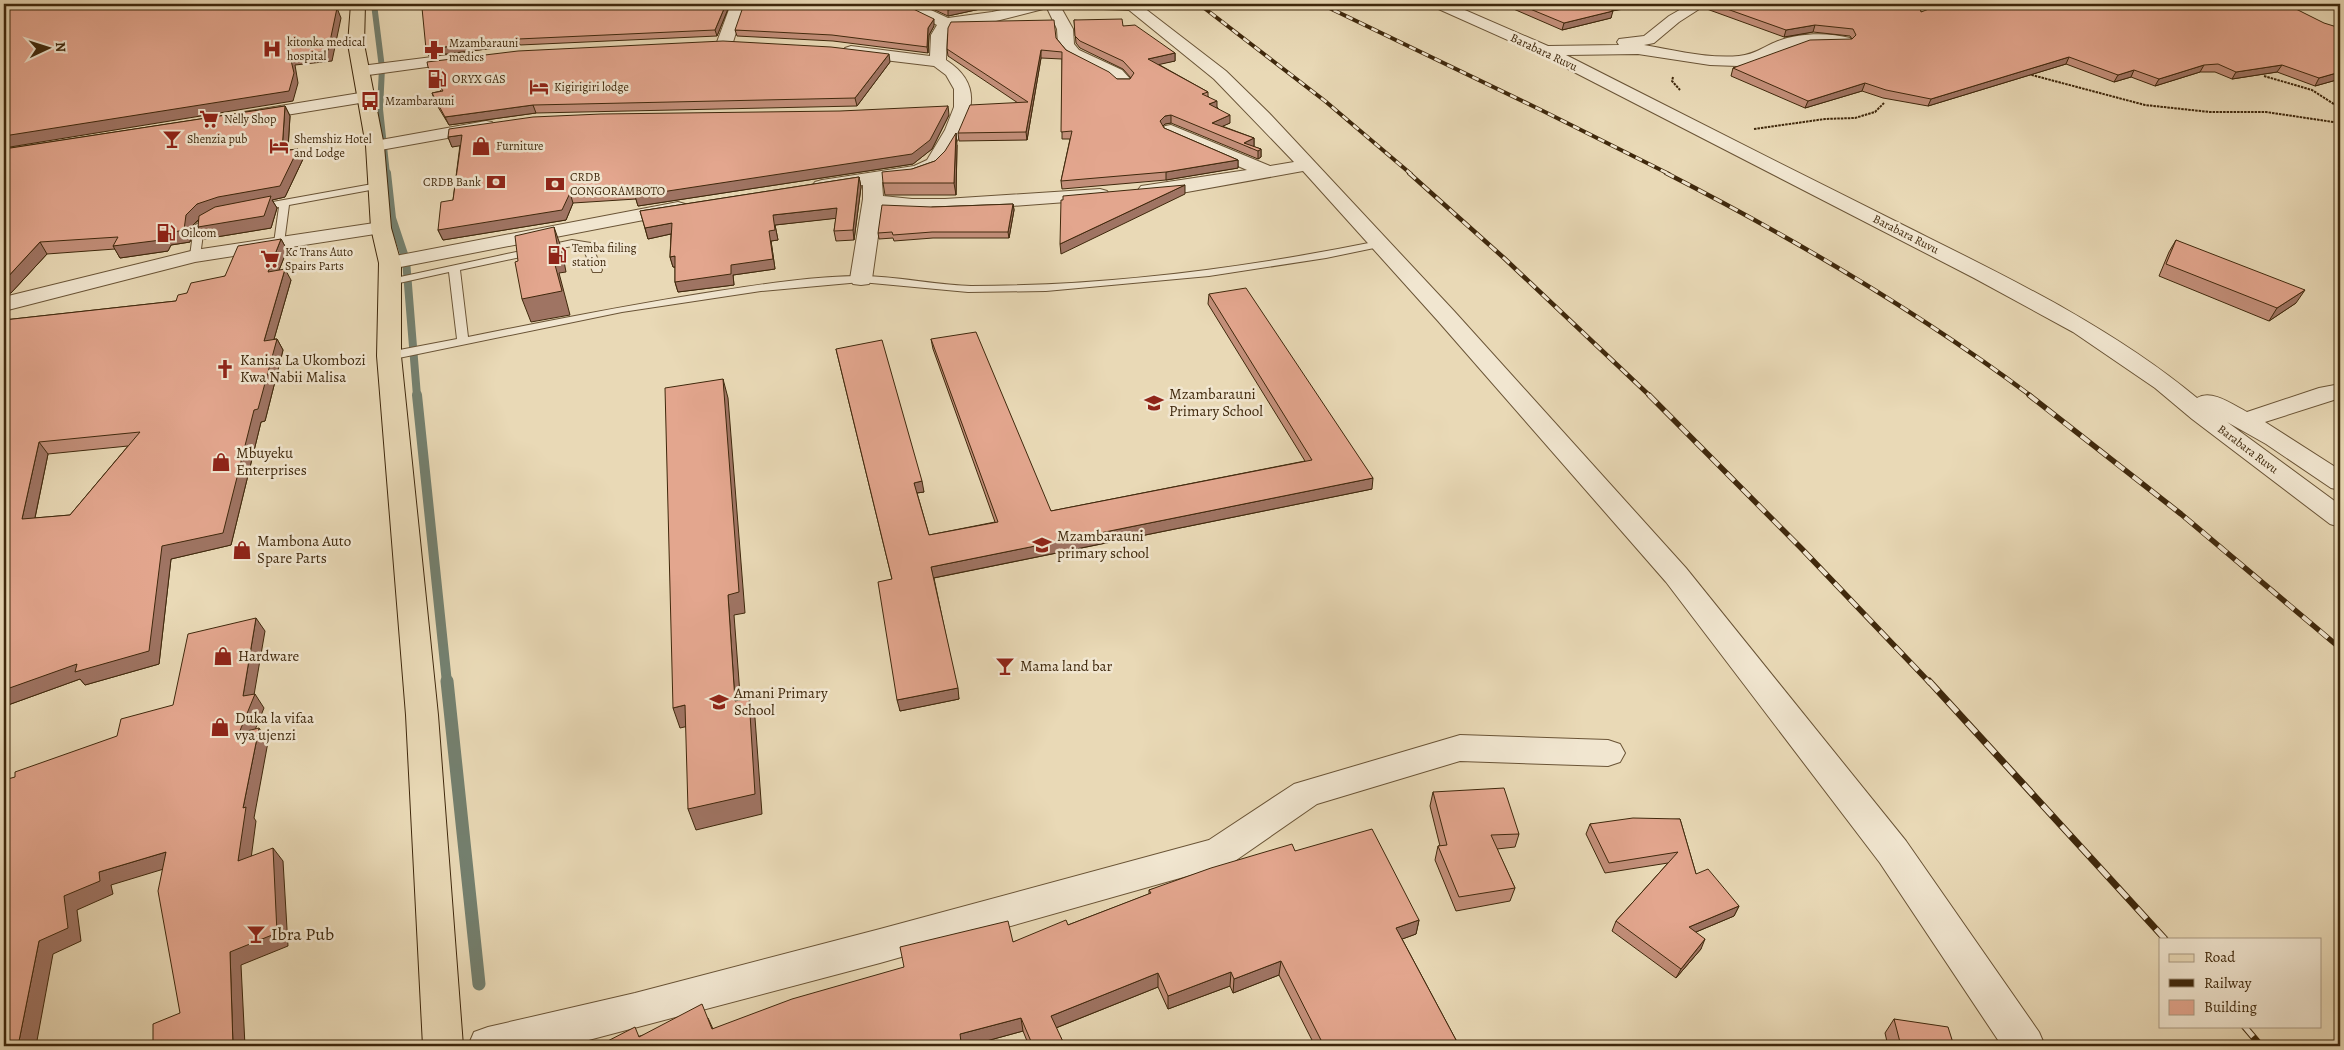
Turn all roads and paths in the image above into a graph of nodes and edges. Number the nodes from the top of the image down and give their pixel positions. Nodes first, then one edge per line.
1 (358, 4) edge
2 (738, 4) edge
3 (908, 4) edge
4 (1047, 4) edge
5 (1052, 4) edge
6 (1078, 4) edge
7 (1439, 4) edge
8 (1700, 4) edge
9 (1132, 5) edge
10 (946, 24) junction
11 (1844, 41) edge
12 (725, 42) junction
13 (705, 43) edge
14 (745, 43) edge
15 (833, 48) edge
16 (1592, 50) junction
17 (1545, 51) junction
18 (480, 55) edge
19 (938, 62) junction
20 (361, 71) junction
21 (1679, 74) dead end
22 (2026, 74) edge
23 (2264, 76) edge
24 (1124, 81) edge
25 (1686, 93) dead end
26 (366, 97) junction
27 (1884, 103) edge
28 (963, 107) junction
29 (945, 108) edge
30 (2340, 108) edge
31 (229, 120) edge
32 (2340, 123) edge
33 (502, 124) edge
34 (1171, 130) edge
35 (1703, 132) junction
36 (375, 146) junction
37 (1306, 165) junction
38 (1268, 172) junction
39 (378, 186) junction
40 (806, 188) edge
41 (873, 189) junction
42 (284, 203) junction
43 (700, 205) edge
44 (241, 210) edge
45 (224, 213) edge
46 (381, 228) junction
47 (279, 243) junction
48 (1379, 244) junction
49 (195, 256) junction
50 (454, 268) junction
51 (598, 270) dead end
52 (390, 272) junction
53 (861, 279) junction
54 (4, 304) edge
55 (464, 340) junction
56 (389, 356) junction
57 (2164, 383) junction
58 (2340, 391) edge
59 (2244, 421) junction
60 (2340, 482) edge
61 (2340, 518) edge
62 (1608, 753) dead end
63 (443, 1046) edge
64 (488, 1046) edge
65 (2025, 1046) edge

1 - 20 main road
2 - 12 street
3 - 10 street
4 - 10 street
5 - 24 street
6 - 9 street
7 - 17 street, Barabara Ruvu
8 - 16 street
9 - 37 street
10 - 19 street
11 - 16 street
12 - 13 street
12 - 14 street
15 - 19 street
16 - 17 street
17 - 35 street, Barabara Ruvu
18 - 20 street
19 - 28 street
20 - 26 main road
21 - 25 path
22 - 32 path
23 - 30 path
26 - 31 street
26 - 36 main road
27 - 35 path
28 - 29 street
28 - 41 street
33 - 36 street
34 - 38 street
35 - 57 street, Barabara Ruvu
36 - 39 main road
37 - 38 street
37 - 48 street
38 - 41 street
39 - 42 lane
39 - 46 main road
40 - 41 street
41 - 53 street
42 - 44 lane
42 - 47 lane
43 - 52 street
45 - 49 lane
46 - 47 street
46 - 52 main road
47 - 49 street
48 - 53 lane
48 - 65 street
49 - 54 street
50 - 51 lane
50 - 52 lane
50 - 55 lane
52 - 56 main road
53 - 55 lane
55 - 56 lane
56 - 63 main road
57 - 59 street
57 - 61 street, Barabara Ruvu
58 - 59 street
59 - 60 street
62 - 64 street

